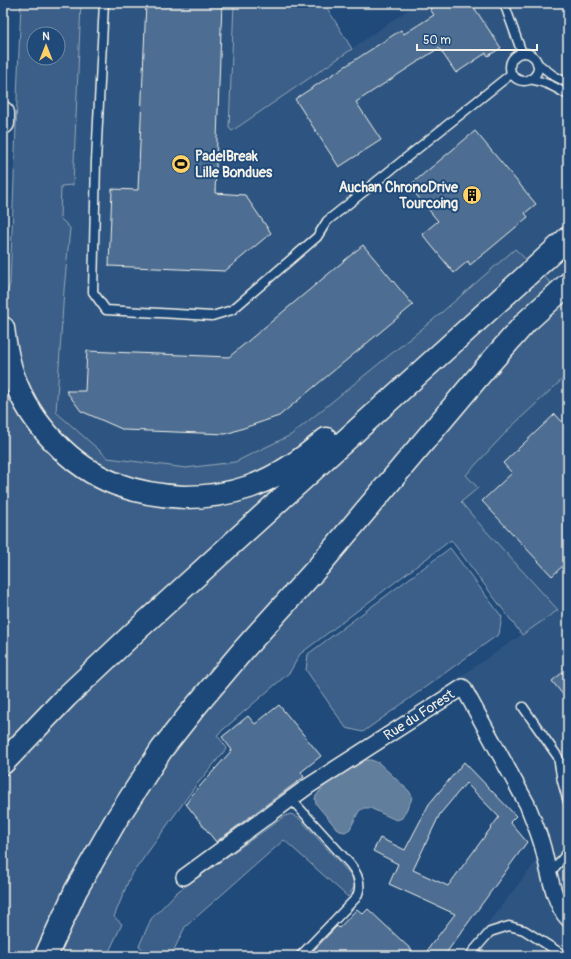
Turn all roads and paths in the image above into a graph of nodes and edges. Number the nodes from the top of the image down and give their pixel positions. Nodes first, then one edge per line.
1 (104, 3) edge
2 (504, 3) edge
3 (522, 52) junction
4 (537, 63) junction
5 (511, 74) junction
6 (530, 79) junction
7 (568, 83) edge
8 (568, 95) edge
9 (3, 112) edge
10 (3, 124) edge
11 (568, 238) edge
12 (525, 276) junction
13 (568, 284) edge
14 (3, 328) edge
15 (523, 708) dead end
16 (3, 763) edge
17 (291, 799) junction
18 (568, 802) edge
19 (568, 852) edge
20 (550, 873) junction
21 (184, 877) dead end
22 (568, 919) edge
23 (46, 956) edge
24 (300, 956) edge
25 (469, 956) edge
26 (565, 956) edge

1 - 5 lane
2 - 3 lane
3 - 4 lane
3 - 5 lane
4 - 6 lane
4 - 7 lane
5 - 6 lane
6 - 8 lane
9 - 10 highway
11 - 12 highway
12 - 14 highway
12 - 16 highway
13 - 23 highway
15 - 18 lane
17 - 20 street, Rue du Forest
17 - 21 street, Rue du Forest
17 - 24 lane
19 - 20 lane
20 - 22 street, Rue du Forest
25 - 26 lane

